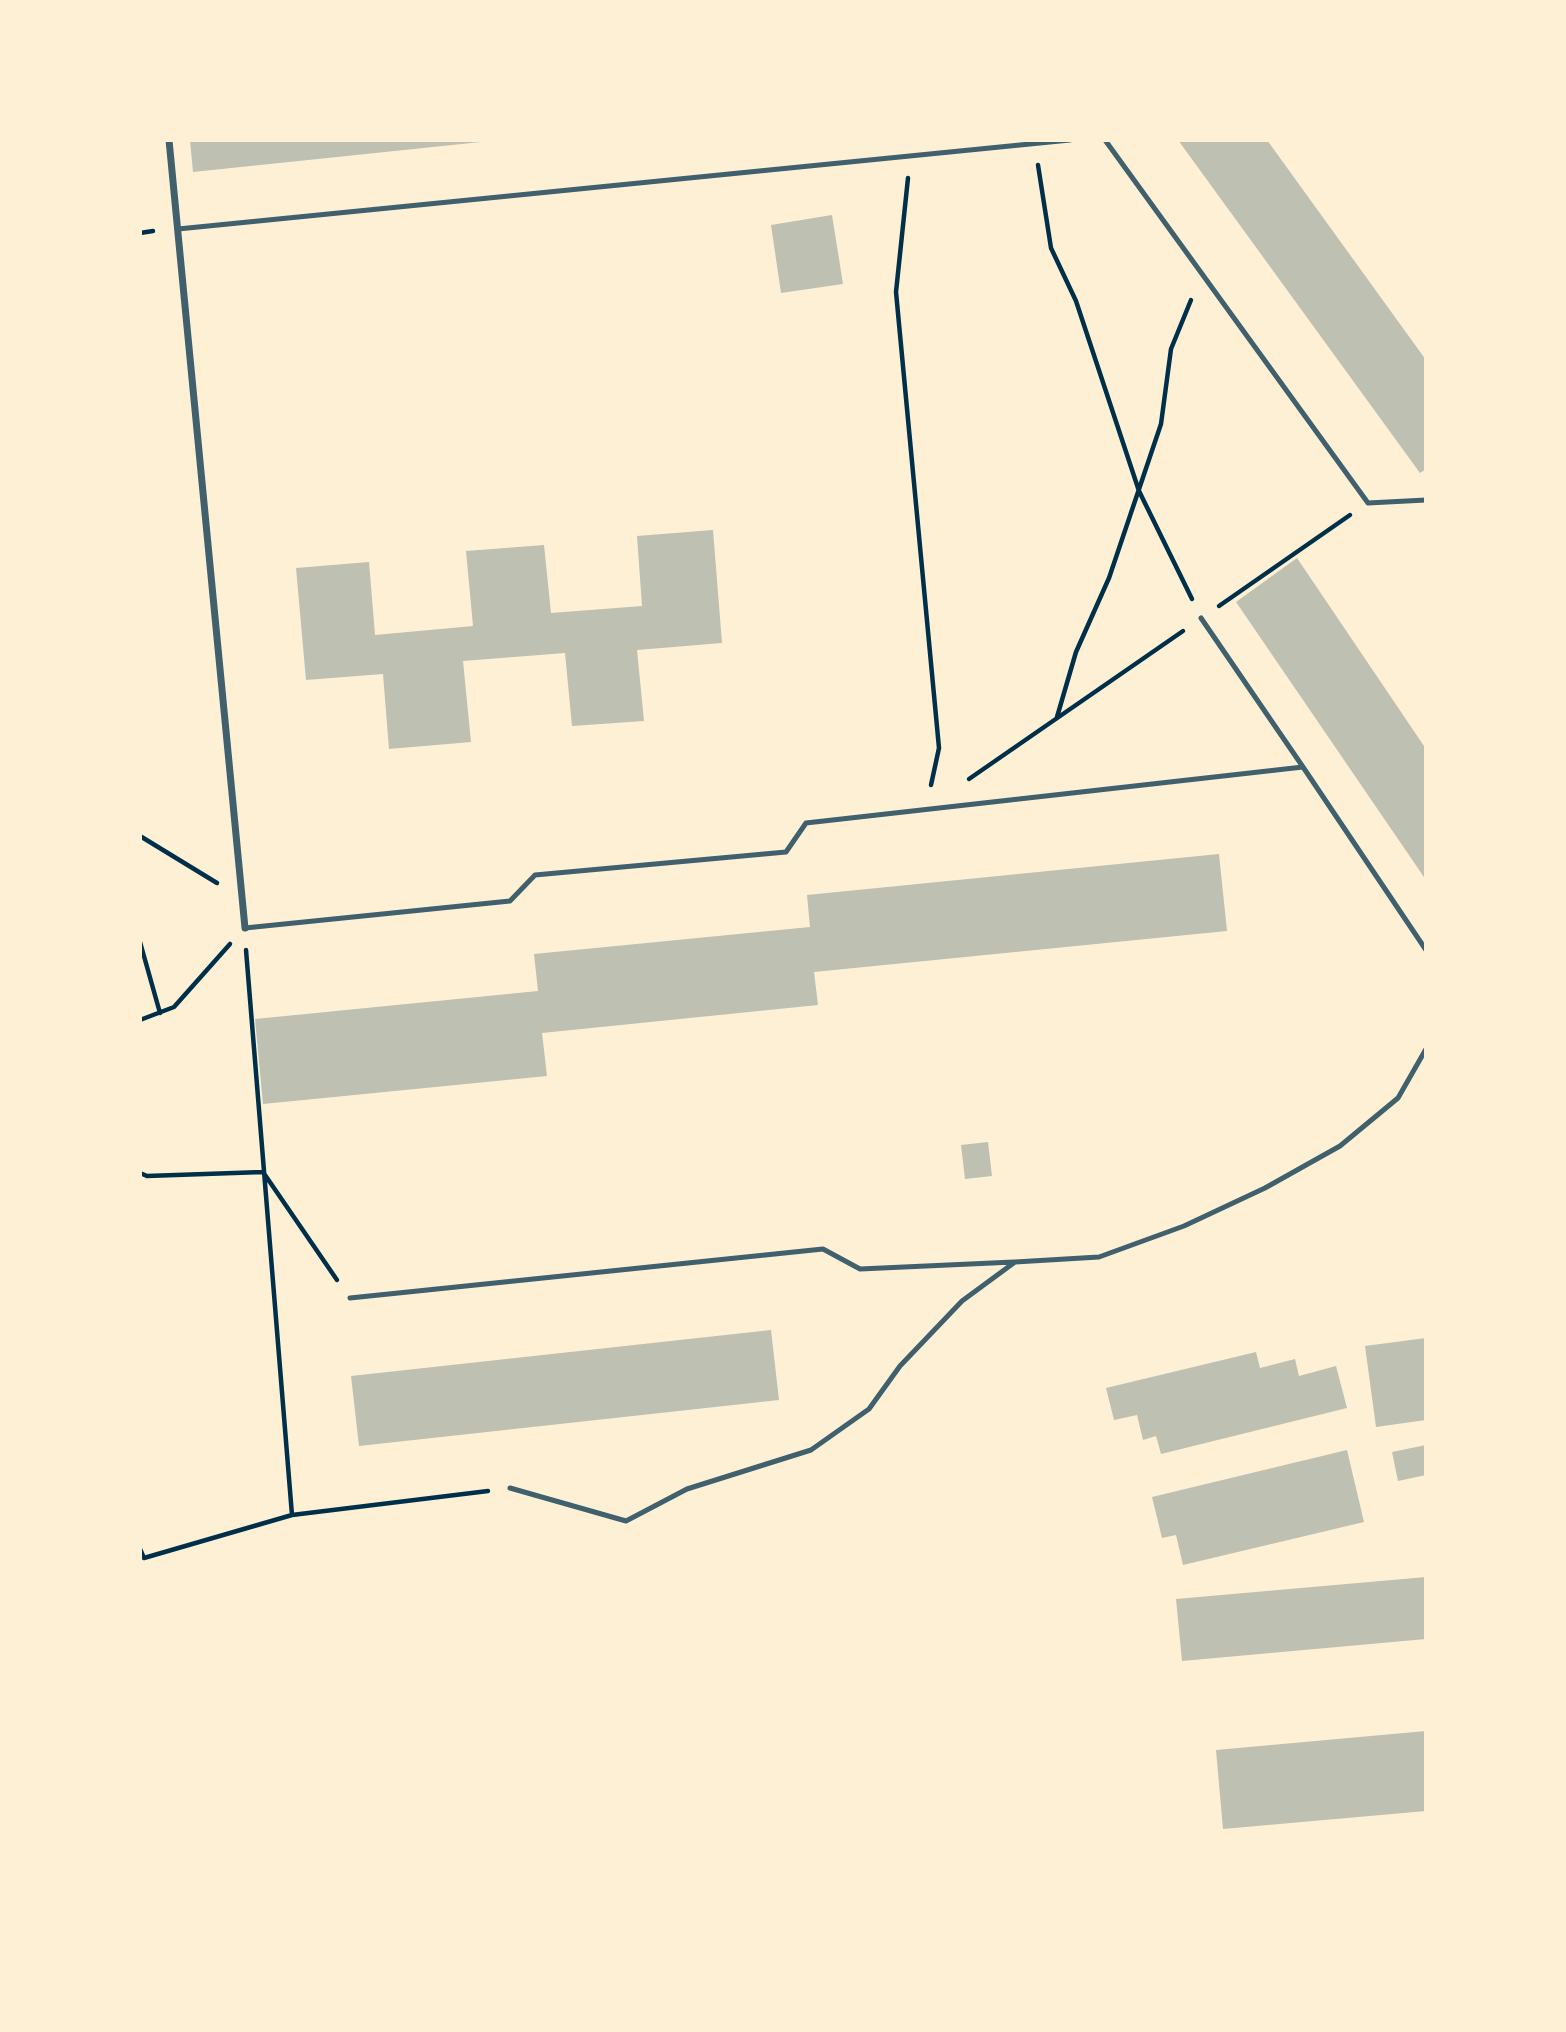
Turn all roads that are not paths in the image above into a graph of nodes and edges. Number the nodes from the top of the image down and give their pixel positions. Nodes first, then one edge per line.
1 (169, 140) edge
2 (1070, 140) edge
3 (1105, 140) edge
4 (178, 229) junction
5 (1426, 500) edge
6 (1201, 618) road end
7 (1303, 768) junction
8 (245, 928) joint
9 (1426, 950) edge
10 (1426, 1049) edge
11 (1016, 1262) junction
12 (350, 1298) road end
13 (510, 1488) road end

1 - 4 street
2 - 4 lane
3 - 5 lane
4 - 8 street
6 - 7 lane
7 - 8 lane
7 - 9 lane
10 - 11 lane
11 - 12 lane
11 - 13 lane

